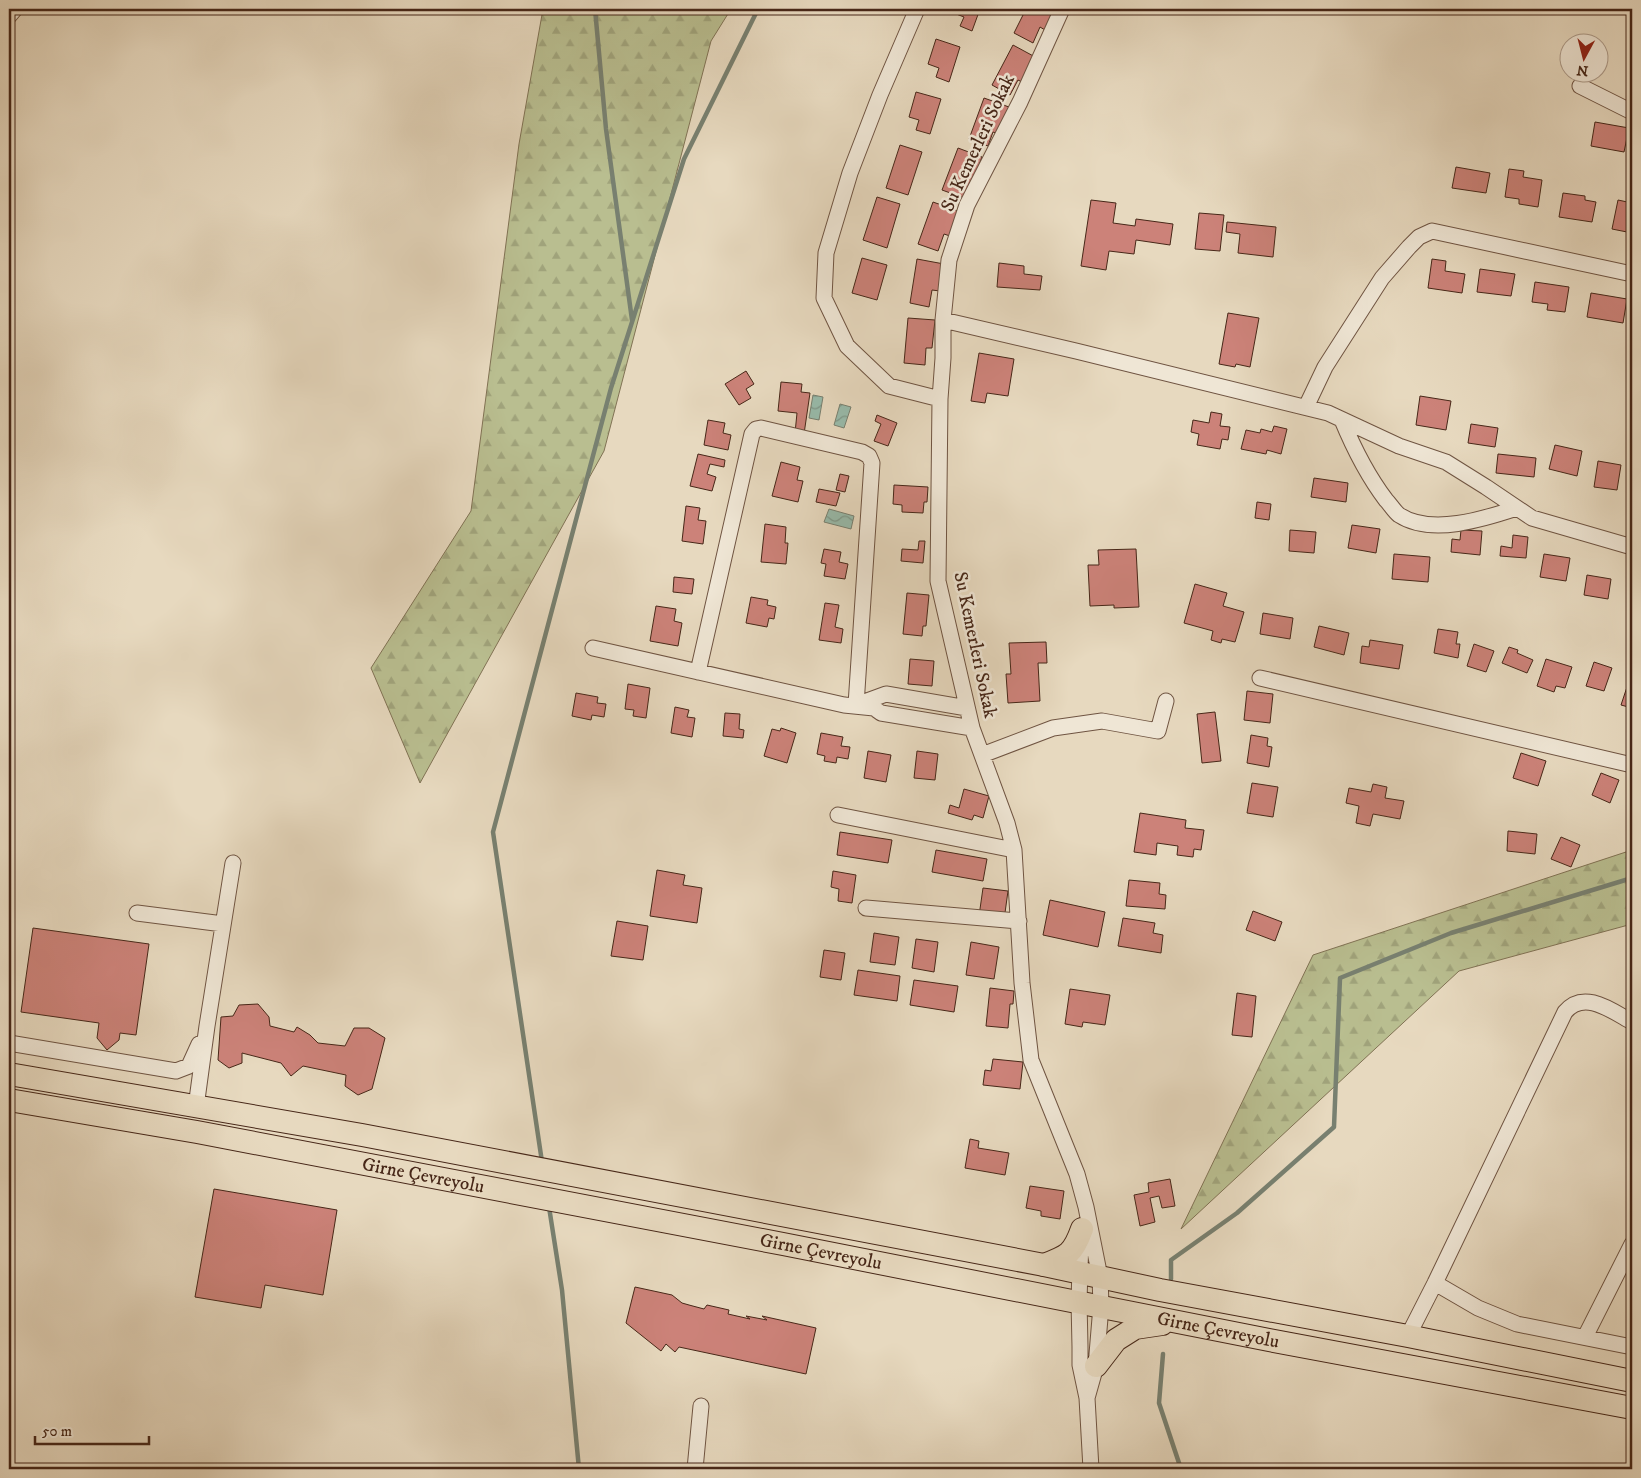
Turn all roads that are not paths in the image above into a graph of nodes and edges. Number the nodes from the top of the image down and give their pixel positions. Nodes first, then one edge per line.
1 (15, 9) edge
2 (917, 9) edge
3 (1062, 9) edge
4 (9, 16) edge
5 (1580, 86) dead end
6 (1632, 112) edge
7 (1632, 274) edge
8 (943, 320) junction
9 (940, 399) junction
10 (1306, 407) junction
11 (1342, 420) junction
12 (1517, 508) junction
13 (1632, 547) edge
14 (593, 648) dead end
15 (698, 672) junction
16 (1260, 678) dead end
17 (1166, 701) dead end
18 (856, 705) junction
19 (967, 708) junction
20 (972, 728) junction
21 (982, 755) junction
22 (1632, 765) edge
23 (838, 815) dead end
24 (1014, 850) junction
25 (233, 863) dead end
26 (866, 908) dead end
27 (137, 913) dead end
28 (1019, 921) junction
29 (223, 924) junction
30 (1632, 1022) edge
31 (207, 1026) junction
32 (9, 1043) edge
33 (9, 1074) edge
34 (9, 1100) edge
35 (196, 1107) junction
36 (1086, 1207) junction
37 (1082, 1229) junction
38 (1632, 1244) edge
39 (1044, 1265) junction
40 (1090, 1275) junction
41 (1435, 1283) junction
42 (1079, 1301) junction
43 (1101, 1306) junction
44 (1178, 1322) junction
45 (1408, 1336) junction
46 (1585, 1337) junction
47 (1632, 1347) edge
48 (1096, 1366) junction
49 (1632, 1381) edge
50 (1087, 1398) junction
51 (701, 1406) dead end
52 (1632, 1408) edge
53 (695, 1469) edge
54 (1091, 1469) edge

1 - 4 street
2 - 9 street
3 - 8 street, Su Kemerleri Sokak
5 - 6 street
7 - 10 street
8 - 9 street, Su Kemerleri Sokak
8 - 10 street
9 - 19 street, Su Kemerleri Sokak
10 - 11 street
11 - 12 street
11 - 12 street
12 - 13 street
14 - 15 street
15 - 18 street
15 - 18 street
16 - 22 street
17 - 21 street
18 - 19 street
18 - 20 street
19 - 20 street, Su Kemerleri Sokak
20 - 21 street, Su Kemerleri Sokak
21 - 24 street, Su Kemerleri Sokak
23 - 24 street
24 - 28 street, Su Kemerleri Sokak
25 - 29 street
26 - 28 street
27 - 29 street
28 - 36 street, Su Kemerleri Sokak
29 - 31 street
30 - 41 street
31 - 32 street
31 - 35 street
33 - 35 highway, Girne Çevreyolu
34 - 42 highway, Girne Çevreyolu
35 - 39 highway, Girne Çevreyolu
36 - 37 street
36 - 40 street, Su Kemerleri Sokak
37 - 39 highway
37 - 40 street
38 - 46 street
39 - 40 highway, Girne Çevreyolu
40 - 42 street
40 - 43 street
40 - 45 highway, Girne Çevreyolu
41 - 45 street
41 - 46 street
42 - 43 highway, Girne Çevreyolu
42 - 50 street
43 - 44 highway, Girne Çevreyolu
43 - 48 street
44 - 48 highway
44 - 52 highway, Girne Çevreyolu
45 - 49 highway, Girne Çevreyolu
46 - 47 street
48 - 50 street
50 - 54 street
51 - 53 street

